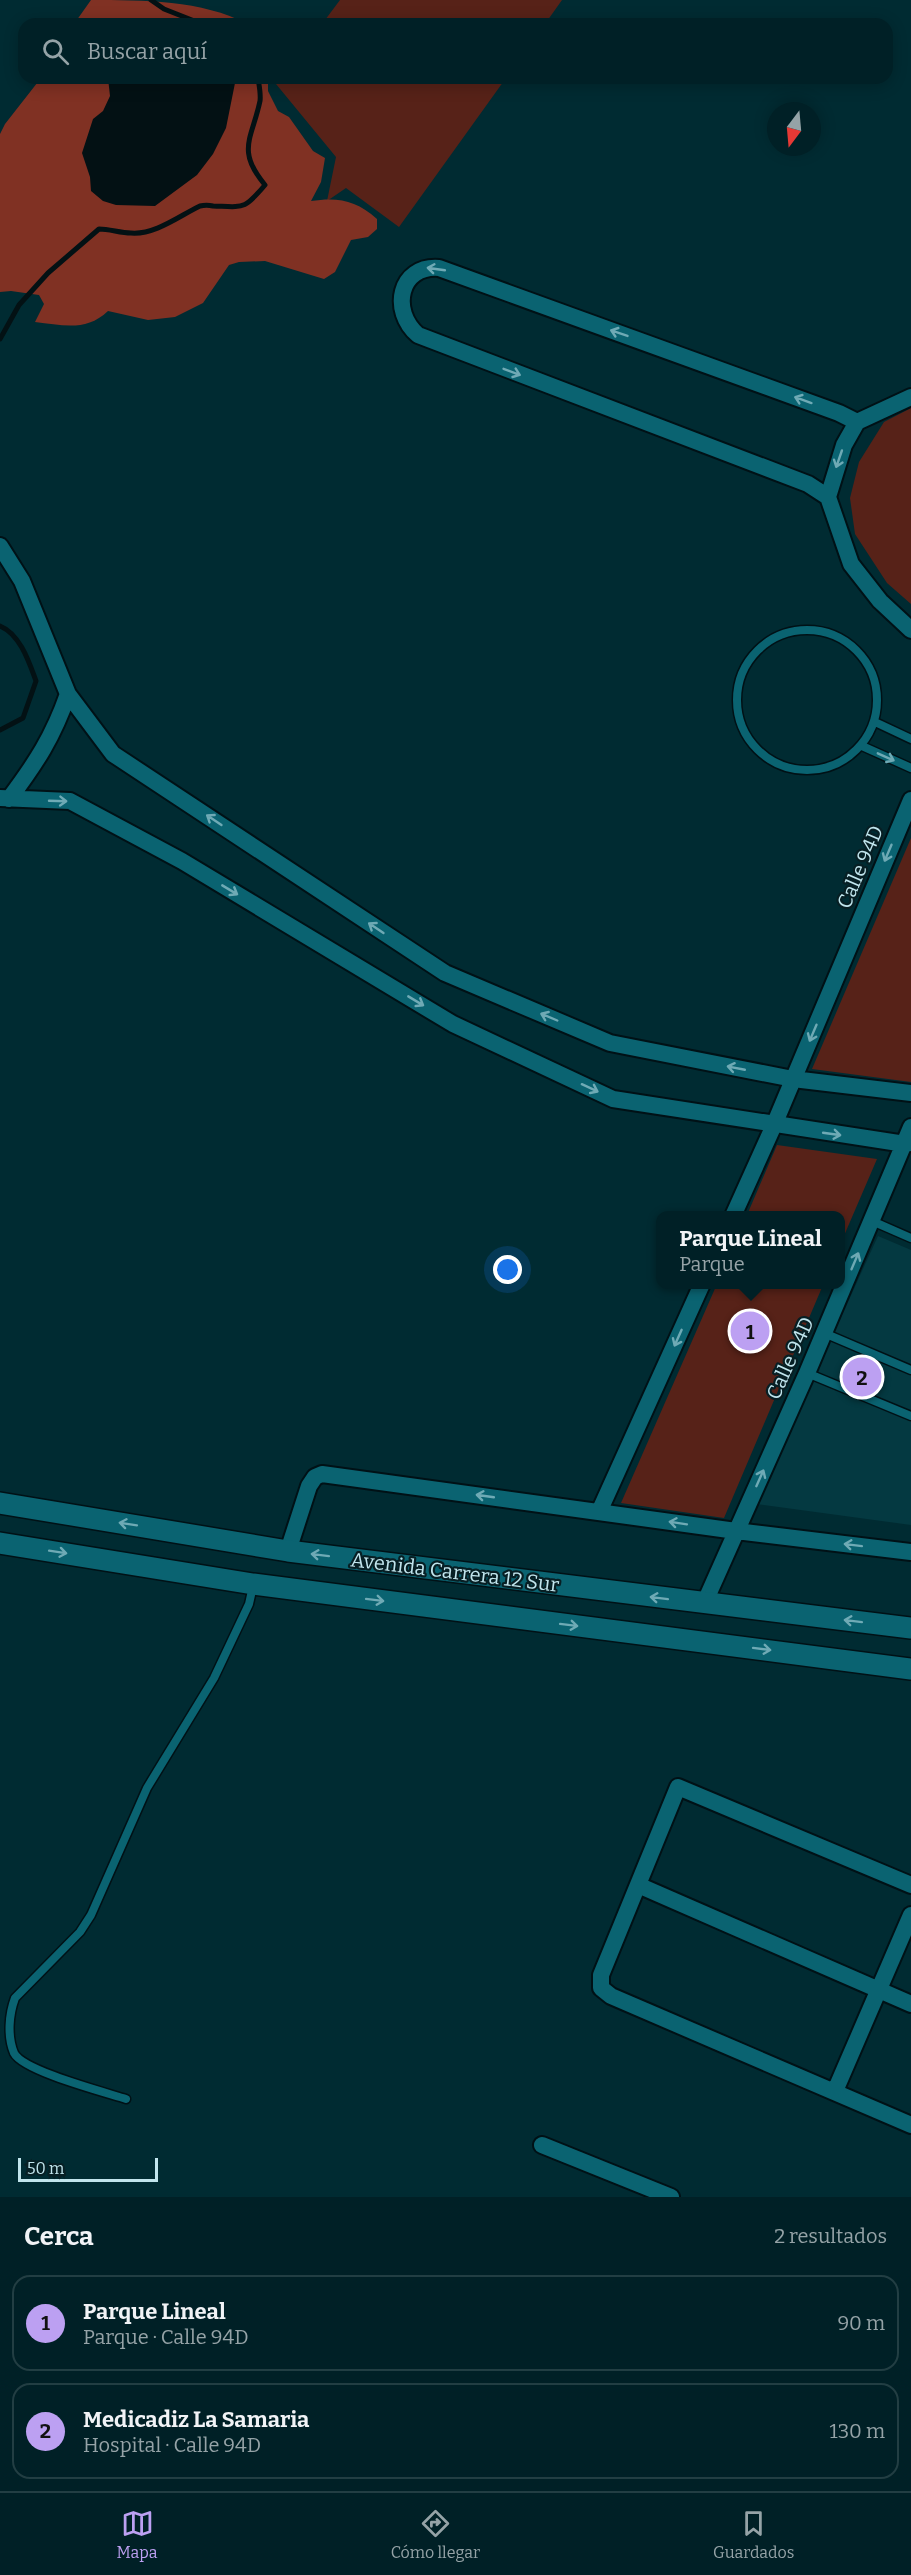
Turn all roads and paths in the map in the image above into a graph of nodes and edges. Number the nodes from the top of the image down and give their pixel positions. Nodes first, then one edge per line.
1 (911, 397) edge
2 (857, 422) junction
3 (828, 497) junction
4 (0, 546) edge
5 (911, 630) edge
6 (68, 694) junction
7 (875, 722) junction
8 (911, 739) edge
9 (862, 746) junction
10 (911, 768) edge
11 (4, 798) edge
12 (911, 800) edge
13 (793, 1079) junction
14 (911, 1093) edge
15 (774, 1125) junction
16 (911, 1127) edge
17 (908, 1144) edge
18 (735, 1211) edge
19 (872, 1221) junction
20 (911, 1238) edge
21 (845, 1284) edge
22 (700, 1289) edge
23 (843, 1289) edge
24 (824, 1333) junction
25 (911, 1370) edge
26 (807, 1373) junction
27 (911, 1416) edge
28 (0, 1503) edge
29 (599, 1512) junction
30 (736, 1531) junction
31 (0, 1543) edge
32 (288, 1551) junction
33 (911, 1552) edge
34 (253, 1584) junction
35 (704, 1604) junction
36 (911, 1628) edge
37 (911, 1669) edge
38 (638, 1885) junction
39 (911, 1885) edge
40 (911, 1915) edge
41 (879, 1989) junction
42 (911, 2004) edge
43 (834, 2091) junction
44 (126, 2099) dead end
45 (911, 2125) edge
46 (543, 2145) dead end
47 (670, 2197) edge

1 - 2 street
2 -> 3 street
2 -> 3 street
3 - 5 street
4 - 6 street
6 - 11 street
13 -> 6 street
7 - 8 lane
7 - 9 lane
7 - 9 lane
9 -> 10 lane
11 -> 15 street
12 -> 13 street, Calle 94D
13 - 14 street
13 - 15 street, Calle 94D
15 -> 17 street
15 - 18 street, Calle 94D
16 - 17 street, Calle 94D
17 - 19 street, Calle 94D
19 - 20 lane
21 -> 19 street, Calle 94D
22 -> 29 street
24 -> 23 street, Calle 94D
24 - 25 lane
24 - 26 street, Calle 94D
26 - 27 lane
30 -> 26 street, Calle 94D
32 -> 28 street, Avenida Carrera 12 Sur
30 -> 29 street
29 -> 32 street
33 -> 30 street
30 - 35 street, Calle 94D
31 -> 34 street, Avenida Carrera 12 Sur
35 -> 32 street, Avenida Carrera 12 Sur
34 -> 37 street, Avenida Carrera 12 Sur
34 - 44 lane
36 -> 35 street, Avenida Carrera 12 Sur
38 - 39 street
38 - 41 street
38 - 43 street
40 - 41 street
41 - 42 street
41 - 43 street
43 - 45 street
46 - 47 street

